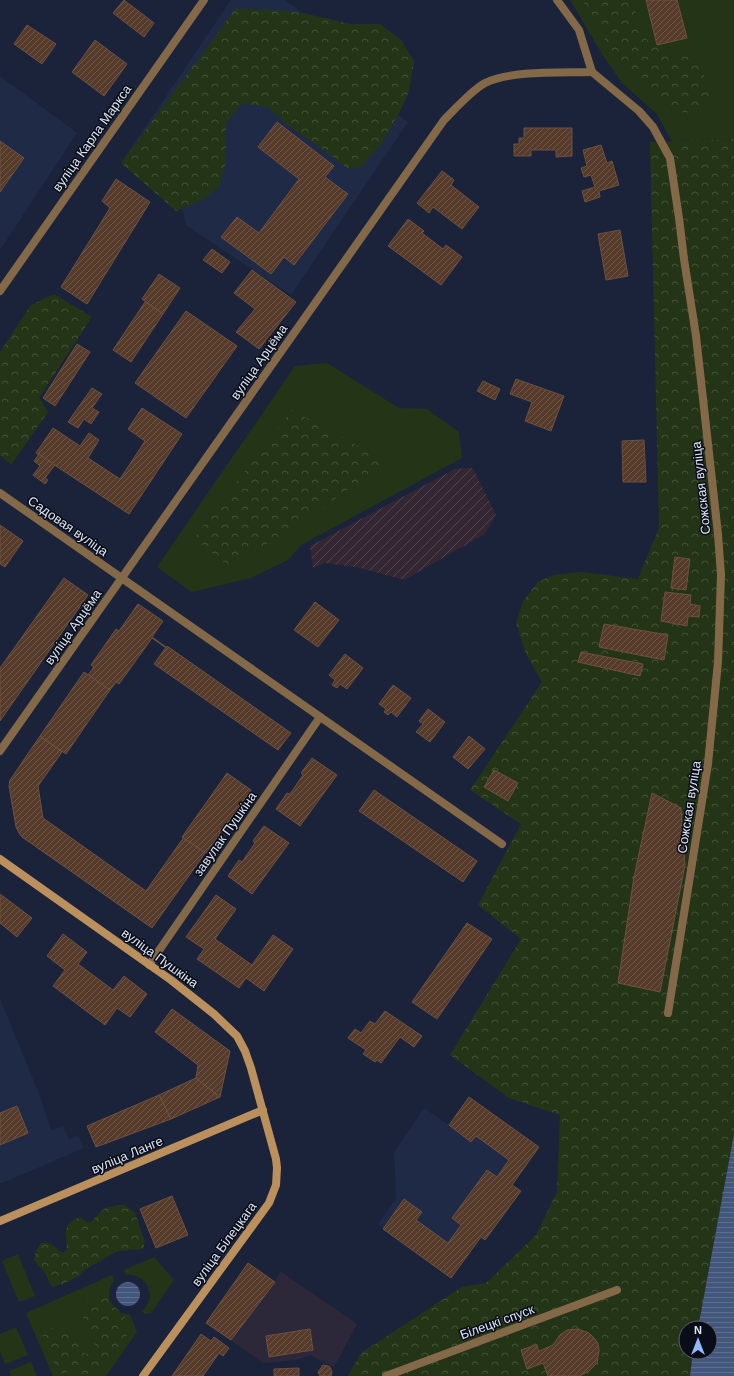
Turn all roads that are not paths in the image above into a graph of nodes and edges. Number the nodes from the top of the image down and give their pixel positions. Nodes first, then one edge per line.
1 (204, 0) edge
2 (557, 0) edge
3 (592, 72) junction
4 (0, 291) edge
5 (0, 493) edge
6 (122, 578) junction
7 (320, 717) junction
8 (0, 751) edge
9 (502, 844) dead end
10 (0, 859) edge
11 (149, 965) junction
12 (668, 1013) dead end
13 (263, 1110) junction
14 (0, 1221) edge
15 (616, 1290) dead end
16 (143, 1376) edge
17 (386, 1376) edge

1 - 4 street, вуліца Карла Маркса
2 - 3 street
3 - 6 street, вуліца Арцёма
3 - 12 street, Сожская вуліца
5 - 6 street, Садовая вуліца
6 - 7 street
6 - 8 street, вуліца Арцёма
7 - 9 street
7 - 11 street, завулак Пушкіна
10 - 11 street, вуліца Пушкіна
11 - 13 street, вуліца Пушкіна
13 - 14 street, вуліца Ланге
13 - 16 street, вуліца Білецкага
15 - 17 street, Білецкі спуск

